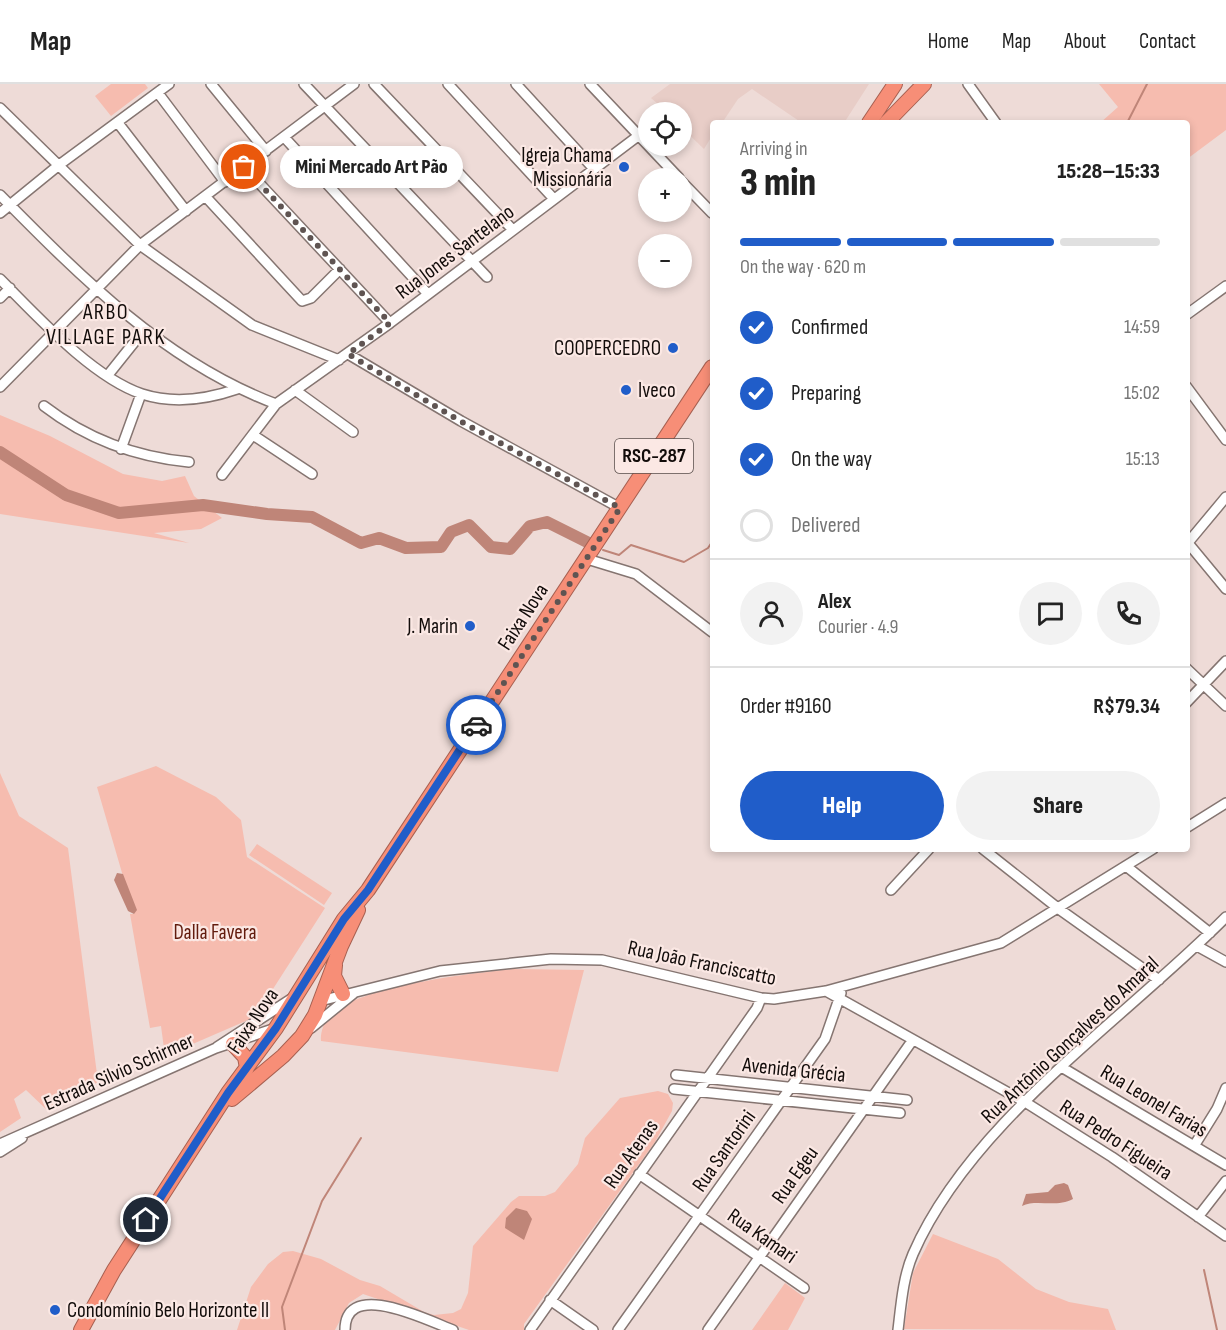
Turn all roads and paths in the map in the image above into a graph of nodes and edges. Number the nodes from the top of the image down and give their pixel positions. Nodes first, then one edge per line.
1 (170, 84) edge
2 (212, 84) edge
3 (354, 84) edge
4 (374, 84) edge
5 (448, 84) edge
6 (516, 84) edge
7 (590, 84) edge
8 (895, 84) edge
9 (924, 84) edge
10 (968, 84) edge
11 (305, 85) edge
12 (158, 93) junction
13 (325, 106) junction
14 (0, 108) edge
15 (871, 120) edge
16 (889, 120) edge
17 (994, 120) edge
18 (118, 123) junction
19 (638, 136) joint
20 (284, 137) junction
21 (266, 151) junction
22 (657, 156) edge
23 (59, 165) junction
24 (244, 167) junction
25 (669, 168) edge
26 (594, 169) junction
27 (225, 182) junction
28 (692, 192) edge
29 (0, 195) edge
30 (206, 196) junction
31 (554, 199) junction
32 (9, 204) junction
33 (186, 211) junction
34 (710, 211) edge
35 (0, 213) edge
36 (513, 230) junction
37 (140, 245) junction
38 (472, 261) junction
39 (340, 269) junction
40 (487, 277) dead end
41 (0, 279) edge
42 (1226, 286) edge
43 (10, 288) junction
44 (97, 289) junction
45 (428, 294) junction
46 (0, 298) edge
47 (1190, 312) edge
48 (390, 323) junction
49 (144, 330) junction
50 (55, 333) junction
51 (348, 354) junction
52 (339, 360) junction
53 (710, 370) edge
54 (108, 375) junction
55 (0, 387) edge
56 (237, 389) junction
57 (295, 390) junction
58 (1190, 391) edge
59 (141, 394) junction
60 (276, 404) junction
61 (44, 406) dead end
62 (353, 432) dead end
63 (253, 435) junction
64 (1226, 440) edge
65 (121, 449) junction
66 (189, 462) dead end
67 (312, 474) dead end
68 (222, 475) dead end
69 (1226, 497) edge
70 (620, 508) junction
71 (1190, 540) edge
72 (1190, 547) edge
73 (587, 559) junction
74 (1226, 589) edge
75 (710, 630) edge
76 (1226, 661) edge
77 (1190, 672) edge
78 (1203, 685) junction
79 (1190, 699) edge
80 (1226, 706) edge
81 (1226, 803) edge
82 (1190, 822) edge
83 (926, 852) edge
84 (987, 852) edge
85 (1149, 852) edge
86 (1126, 866) junction
87 (368, 890) junction
88 (891, 890) dead end
89 (1059, 909) junction
90 (1226, 917) edge
91 (1210, 933) junction
92 (1197, 946) junction
93 (335, 962) junction
94 (1226, 962) edge
95 (1159, 980) junction
96 (846, 986) junction
97 (826, 991) junction
98 (350, 993) junction
99 (295, 997) junction
100 (761, 998) junction
101 (838, 998) junction
102 (320, 1001) junction
103 (276, 1028) junction
104 (302, 1036) junction
105 (912, 1041) junction
106 (232, 1044) junction
107 (216, 1048) junction
108 (247, 1068) junction
109 (1063, 1068) junction
110 (676, 1075) dead end
111 (707, 1078) junction
112 (791, 1087) junction
113 (1226, 1088) edge
114 (674, 1089) dead end
115 (698, 1092) junction
116 (873, 1096) junction
117 (907, 1100) dead end
118 (781, 1101) junction
119 (1025, 1102) junction
120 (864, 1109) junction
121 (900, 1113) dead end
122 (213, 1117) junction
123 (37, 1128) junction
124 (0, 1144) edge
125 (1194, 1146) junction
126 (0, 1152) edge
127 (1226, 1165) edge
128 (639, 1174) junction
129 (1226, 1181) edge
130 (700, 1215) junction
131 (1198, 1217) junction
132 (1226, 1236) edge
133 (760, 1257) junction
134 (804, 1288) dead end
135 (550, 1300) junction
136 (81, 1330) edge
137 (345, 1330) edge
138 (453, 1330) edge
139 (530, 1330) edge
140 (593, 1330) edge
141 (618, 1330) edge
142 (708, 1330) edge
143 (898, 1330) edge

1 - 12 street
2 - 21 street
3 - 13 street
4 - 36 street
5 - 31 street
6 - 26 street
7 - 19 street
8 - 15 highway
9 - 16 highway
10 - 17 street
11 - 13 street
12 - 18 street
12 - 27 street
13 - 20 street
13 - 38 street
14 - 23 street
18 - 23 street
18 - 33 street
19 - 26 street, Rua Jones Santelano
20 - 21 street
20 - 45 street
21 - 24 street
22 - 25 street
23 - 32 street
23 - 37 street
24 - 27 street
24 - 39 street
26 - 31 street, Rua Jones Santelano
27 - 30 street
28 - 34 street
29 - 32 street
30 - 33 street
30 - 39 street
31 - 36 street, Rua Jones Santelano
32 - 35 street
32 - 44 street
33 - 37 street
36 - 38 street, Rua Jones Santelano
37 - 44 street
37 - 52 street
38 - 40 street
38 - 45 street, Rua Jones Santelano
39 - 48 street
41 - 43 street
42 - 47 street
43 - 46 street
43 - 50 street
44 - 49 street
44 - 50 street
45 - 48 street, Rua Jones Santelano
48 - 51 street, Rua Jones Santelano
49 - 54 street
49 - 56 street
50 - 54 street
50 - 55 street
51 - 52 street, Rua Jones Santelano
51 - 70 street
52 - 57 street, Rua Jones Santelano
53 - 70 highway, Faixa Nova / RSC-287
54 - 59 street
56 - 59 street
56 - 60 street
57 - 60 street, Rua Jones Santelano
57 - 62 street
58 - 64 street
59 - 65 street
60 - 63 street, Rua Jones Santelano
61 - 65 street
63 - 67 street
63 - 68 street, Rua Jones Santelano
65 - 66 street
69 - 71 street
70 - 73 highway, Faixa Nova / RSC-287
72 - 74 street
73 - 75 street
73 - 87 highway, Faixa Nova / RSC-287
76 - 78 street
77 - 78 street
78 - 79 street
78 - 80 street
81 - 82 street
83 - 88 street
84 - 89 street
85 - 86 street, Rua João Franciscatto
86 - 89 street, Rua João Franciscatto
86 - 91 street
87 - 93 highway, Faixa Nova / RSC-287
87 - 99 highway, Faixa Nova / RSC-287
89 - 95 street
89 - 96 street, Rua João Franciscatto
90 - 91 street, Rua Antônio Gonçalves do Amaral
91 - 92 street, Rua Antônio Gonçalves do Amaral
92 - 94 street
92 - 95 street, Rua Antônio Gonçalves do Amaral
93 - 98 highway
93 - 102 highway, Faixa Nova / RSC-287
95 - 109 street, Rua Antônio Gonçalves do Amaral
96 - 97 street, Rua João Franciscatto
96 - 101 street, Rua Santorini
97 - 100 street, Rua João Franciscatto
97 - 101 street, Rua Pedro Figueira
98 - 100 street, Rua João Franciscatto
98 - 102 street, Rua João Franciscatto
98 - 104 street, Rua João Franciscatto
99 - 102 highway
99 - 103 highway, Faixa Nova / RSC-287
99 - 107 street, Estrada Silvio Schirmer
100 - 111 street, Rua Atenas
101 - 105 street, Rua Pedro Figueira
101 - 112 street, Rua Santorini
102 - 104 highway, Faixa Nova / RSC-287
103 - 104 highway
103 - 106 street, Estrada Silvio Schirmer
103 - 108 highway, Faixa Nova / RSC-287
104 - 122 highway, Faixa Nova / RSC-287
105 - 116 street, Rua Egeu
105 - 119 street, Rua Pedro Figueira
106 - 107 street, Estrada Silvio Schirmer
106 - 108 highway
107 - 123 street, Estrada Silvio Schirmer
108 - 122 highway, Faixa Nova / RSC-287
109 - 119 street, Rua Antônio Gonçalves do Amaral
109 - 125 street, Rua Leonel Farias
110 - 111 street, Avenida Grécia
111 - 112 street, Avenida Grécia
111 - 115 street, Rua Atenas
112 - 116 street, Avenida Grécia
112 - 118 street, Rua Santorini
113 - 125 street
114 - 115 street, Avenida Grécia
115 - 118 street, Avenida Grécia
115 - 128 street, Rua Atenas
116 - 117 street, Avenida Grécia
116 - 120 street, Rua Egeu
118 - 120 street, Avenida Grécia
118 - 130 street, Rua Santorini
119 - 131 street, Rua Pedro Figueira
119 - 143 street, Rua Antônio Gonçalves do Amaral
120 - 121 street, Avenida Grécia
120 - 133 street, Rua Egeu
122 - 136 highway, Faixa Nova / RSC-287
123 - 124 street, Estrada Silvio Schirmer
123 - 126 street, Estrada Silvio Schirmer
125 - 127 street, Rua Leonel Farias
128 - 130 street, Rua Kamari
128 - 135 street, Rua Atenas
129 - 131 street
130 - 133 street, Rua Kamari
130 - 141 street, Rua Santorini
131 - 132 street, Rua Pedro Figueira
133 - 134 street, Rua Kamari
133 - 142 street, Rua Egeu
135 - 139 street, Rua Atenas
135 - 140 street
137 - 138 street

